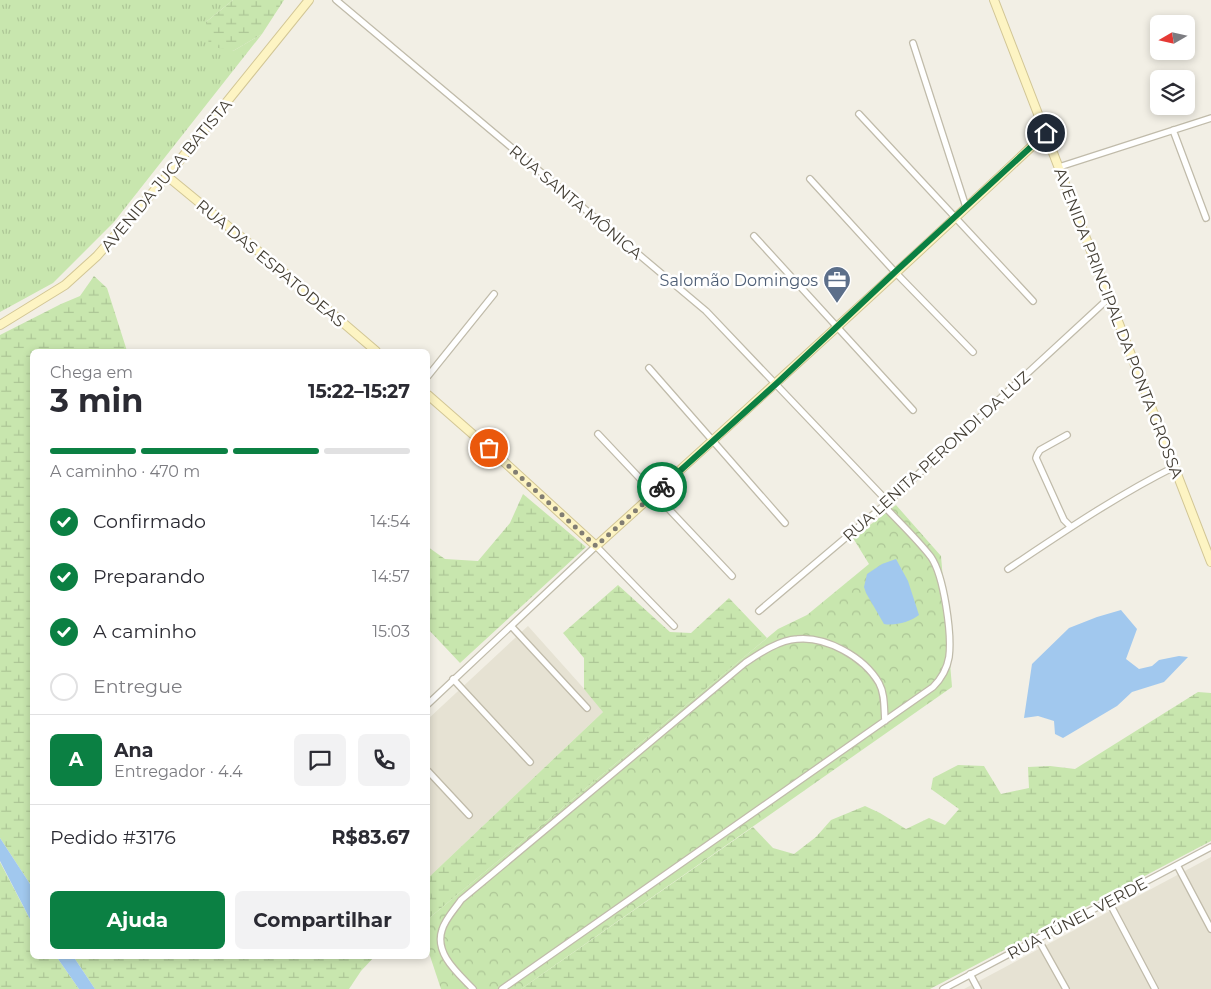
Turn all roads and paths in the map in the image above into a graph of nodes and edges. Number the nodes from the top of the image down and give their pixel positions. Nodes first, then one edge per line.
1 (309, 0) edge
2 (336, 0) edge
3 (994, 0) edge
4 (913, 43) dead end
5 (858, 114) dead end
6 (1211, 118) edge
7 (1173, 130) junction
8 (1046, 133) junction
9 (1059, 167) junction
10 (167, 176) junction
11 (810, 179) dead end
12 (966, 207) junction
13 (955, 217) junction
14 (1206, 218) dead end
15 (754, 236) dead end
16 (895, 272) junction
17 (494, 294) dead end
18 (1109, 298) junction
19 (1032, 301) dead end
20 (0, 325) edge
21 (838, 326) junction
22 (374, 349) edge
23 (974, 352) dead end
24 (649, 368) dead end
25 (430, 374) edge
26 (776, 384) junction
27 (430, 397) edge
28 (914, 410) dead end
29 (598, 434) dead end
30 (1067, 435) dead end
31 (713, 441) junction
32 (1174, 467) junction
33 (654, 494) junction
34 (886, 504) junction
35 (785, 523) dead end
36 (1072, 526) junction
37 (596, 546) junction
38 (1211, 561) edge
39 (1008, 569) dead end
40 (732, 576) dead end
41 (759, 611) dead end
42 (674, 626) dead end
43 (512, 627) junction
44 (453, 679) junction
45 (430, 702) edge
46 (587, 708) dead end
47 (885, 721) junction
48 (530, 762) dead end
49 (430, 773) edge
50 (469, 815) dead end
51 (1211, 847) edge
52 (1177, 866) junction
53 (1108, 902) junction
54 (1211, 929) edge
55 (1038, 939) junction
56 (970, 974) junction
57 (474, 989) edge
58 (502, 989) edge
59 (943, 989) edge
60 (978, 989) edge
61 (1066, 989) edge
62 (1155, 989) edge

1 - 10 street, AVENIDA JUCA BATISTA
2 - 26 street, RUA SANTA MÔNICA
3 - 8 street, AVENIDA PRINCIPAL DA PONTA GROSSA
4 - 12 street
5 - 13 street
6 - 7 street
7 - 9 street
7 - 14 street
8 - 9 street, AVENIDA PRINCIPAL DA PONTA GROSSA
8 - 12 street
9 - 18 street, AVENIDA PRINCIPAL DA PONTA GROSSA
10 - 20 street, AVENIDA JUCA BATISTA
10 - 22 street, RUA DAS ESPATODEAS
11 - 16 street
12 - 13 street
13 - 16 street
13 - 19 street
15 - 21 street
16 - 21 street
16 - 23 street
17 - 25 street
18 - 32 street, AVENIDA PRINCIPAL DA PONTA GROSSA
18 - 34 street, RUA LENITA PERONDI DA LUZ
21 - 26 street
21 - 28 street
24 - 31 street
26 - 31 street
26 - 34 street, RUA SANTA MÔNICA
27 - 37 street
29 - 33 street
30 - 36 street
31 - 33 street
31 - 35 street
32 - 36 street
32 - 38 street, AVENIDA PRINCIPAL DA PONTA GROSSA
33 - 37 street
33 - 40 street
34 - 41 street, RUA LENITA PERONDI DA LUZ
34 - 47 street, RUA SANTA MÔNICA
36 - 39 street
37 - 42 street
37 - 43 street
43 - 44 street
43 - 46 street
44 - 45 street
44 - 48 street
47 - 57 street
47 - 58 street, RUA SANTA MÔNICA
49 - 50 street
51 - 52 street, RUA TÚNEL VERDE
52 - 53 street, RUA TÚNEL VERDE
52 - 54 street
53 - 55 street, RUA TÚNEL VERDE
53 - 62 street
55 - 56 street, RUA TÚNEL VERDE
55 - 61 street
56 - 59 street, RUA TÚNEL VERDE
56 - 60 street

